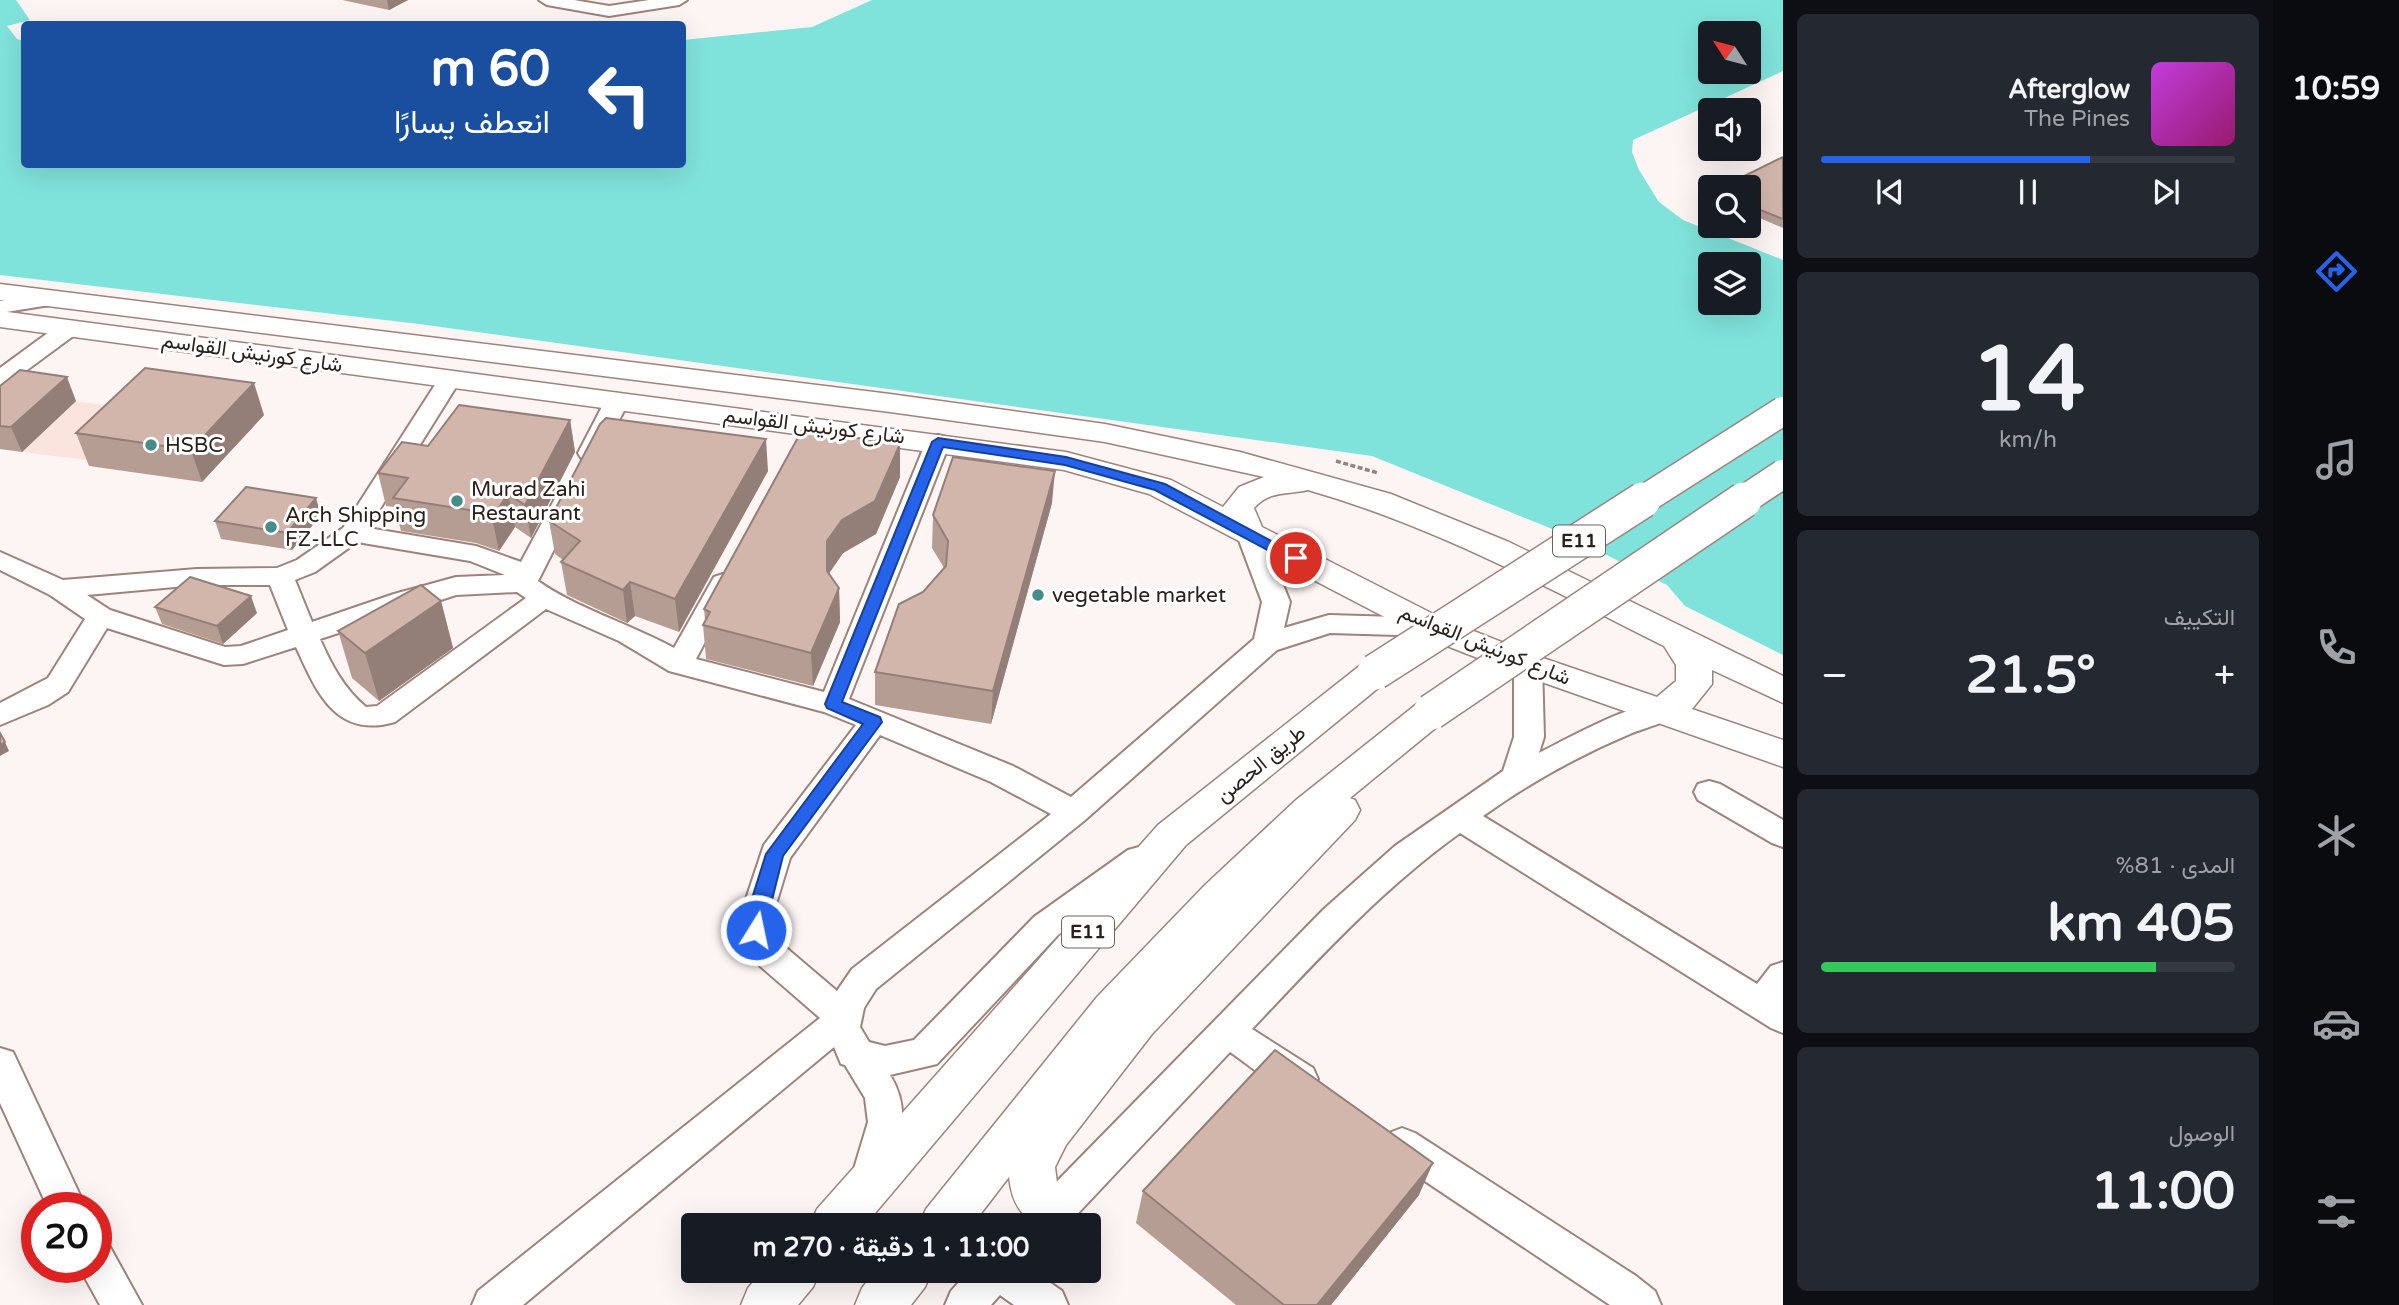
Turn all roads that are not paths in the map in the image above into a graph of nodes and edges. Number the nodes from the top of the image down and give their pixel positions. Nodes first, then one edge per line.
1 (547, 0) edge
2 (633, 0) edge
3 (679, 0) edge
4 (656, 4) junction
5 (0, 292) edge
6 (0, 307) edge
7 (40, 312) junction
8 (0, 319) edge
9 (0, 327) edge
10 (68, 329) junction
11 (0, 379) edge
12 (450, 379) junction
13 (617, 401) junction
14 (1783, 411) edge
15 (938, 442) junction
16 (1783, 474) edge
17 (1325, 484) junction
18 (352, 533) junction
19 (1251, 535) junction
20 (737, 556) edge
21 (0, 560) edge
22 (280, 576) junction
23 (59, 589) junction
24 (533, 591) junction
25 (100, 616) junction
26 (1431, 627) junction
27 (306, 634) junction
28 (1677, 639) junction
29 (1267, 643) junction
30 (679, 664) junction
31 (1528, 665) junction
32 (1783, 691) edge
33 (833, 704) junction
34 (1663, 710) junction
35 (1430, 712) junction
36 (0, 715) edge
37 (874, 722) junction
38 (1783, 754) edge
39 (1516, 777) junction
40 (1709, 793) dead end
41 (1074, 812) junction
42 (1458, 816) junction
43 (1172, 835) junction
44 (1783, 835) edge
45 (1783, 976) edge
46 (1772, 1011) edge
47 (1227, 1031) junction
48 (850, 1036) junction
49 (3, 1079) edge
50 (1332, 1099) edge
51 (1378, 1130) edge
52 (869, 1183) junction
53 (59, 1192) edge
54 (844, 1213) edge
55 (952, 1213) edge
56 (1046, 1213) edge
57 (1052, 1213) edge
58 (109, 1283) edge
59 (784, 1283) edge
60 (897, 1283) edge
61 (985, 1283) edge
62 (1016, 1283) edge
63 (122, 1305) edge
64 (492, 1305) edge
65 (766, 1305) edge
66 (880, 1305) edge
67 (965, 1305) edge
68 (1048, 1305) edge
69 (1641, 1305) edge

1 - 4 street
2 - 4 street
3 - 4 street
5 - 7 main road, شارع كورنيش القواسم
6 - 7 street
7 - 8 main road, شارع كورنيش القواسم
7 - 9 street
7 - 10 main road, شارع كورنيش القواسم
7 - 17 main road, شارع كورنيش القواسم
10 - 11 street
10 - 12 main road, شارع كورنيش القواسم
12 - 13 main road, شارع كورنيش القواسم
12 - 18 street
13 - 15 main road, شارع كورنيش القواسم
13 - 24 street
14 - 43 main road, طريق الحصن / E11, bridge
15 - 19 main road, شارع كورنيش القواسم
15 - 33 street
16 - 35 main road, E11, bridge
17 - 19 main road
17 - 28 main road, شارع كورنيش القواسم
18 - 22 street
18 - 24 street
19 - 26 main road, شارع كورنيش القواسم
19 - 29 street
20 - 30 street
21 - 23 street
22 - 23 street
22 - 27 street
23 - 25 street
24 - 27 street
24 - 27 street
24 - 30 street
25 - 27 street
25 - 36 street
26 - 29 street
26 - 31 main road, شارع كورنيش القواسم
28 - 32 main road, شارع كورنيش القواسم
28 - 34 main road
29 - 41 street
30 - 33 street
31 - 34 main road, شارع كورنيش القواسم
31 - 39 street
33 - 37 street
34 - 38 main road, شارع كورنيش القواسم
34 - 39 street
35 - 55 main road, E11
35 - 56 main road
37 - 41 street
37 - 48 street
39 - 42 street
40 - 44 street
41 - 48 street
42 - 46 street
42 - 47 street
43 - 48 street
43 - 52 main road, طريق الحصن / E11
45 - 46 street
47 - 50 street
47 - 57 street
48 - 52 street
48 - 64 street
49 - 53 street
51 - 69 street
52 - 54 main road, طريق الحصن / E11
58 - 63 street
59 - 65 main road
60 - 66 main road
61 - 67 street
62 - 68 street

